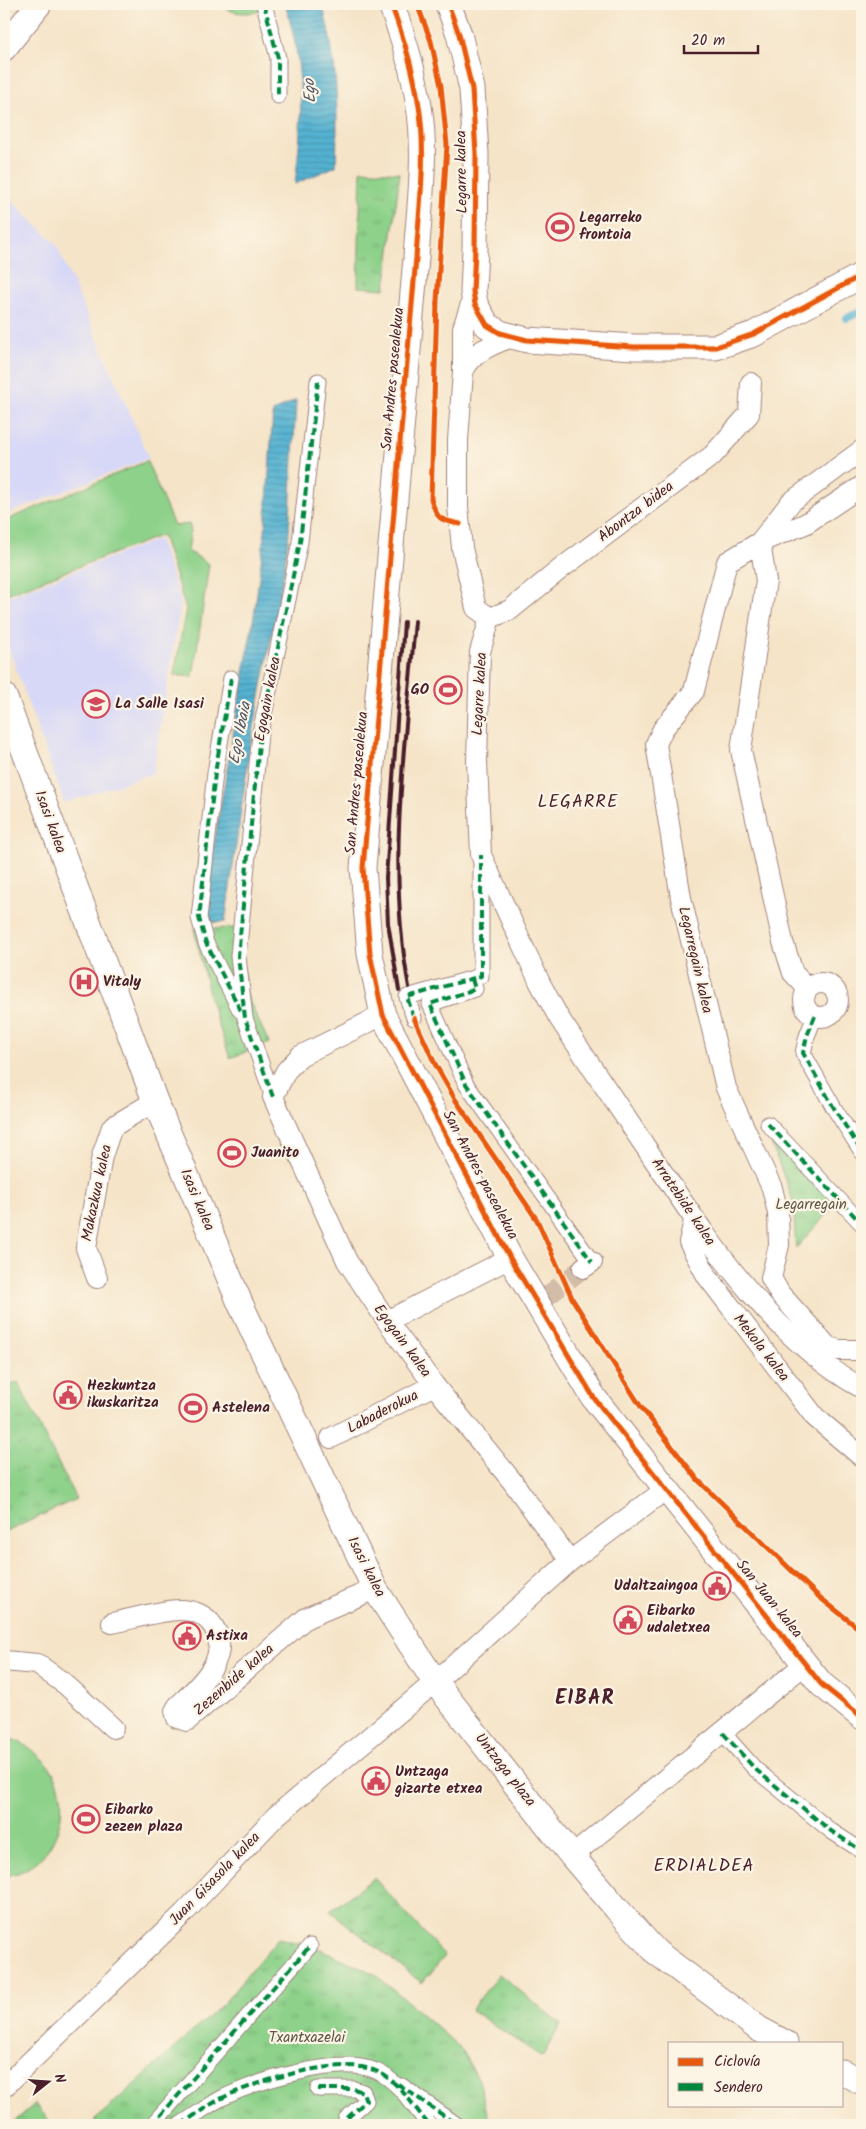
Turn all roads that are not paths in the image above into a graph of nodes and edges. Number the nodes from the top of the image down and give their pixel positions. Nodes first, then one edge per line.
1 (39, 4) edge
2 (264, 4) edge
3 (391, 4) edge
4 (448, 4) edge
5 (4, 48) edge
6 (278, 96) dead end
7 (862, 275) edge
8 (474, 295) junction
9 (507, 335) junction
10 (463, 372) junction
11 (318, 381) dead end
12 (751, 383) dead end
13 (862, 450) edge
14 (862, 486) edge
15 (760, 542) junction
16 (490, 618) junction
17 (231, 678) dead end
18 (6, 708) edge
19 (481, 855) junction
20 (472, 979) junction
21 (540, 984) joint
22 (808, 989) junction
23 (383, 1015) junction
24 (815, 1016) junction
25 (245, 1018) junction
26 (414, 1018) dead end
27 (273, 1096) junction
28 (155, 1101) junction
29 (768, 1124) dead end
30 (862, 1152) edge
31 (694, 1220) junction
32 (862, 1224) edge
33 (510, 1258) junction
34 (588, 1265) dead end
35 (96, 1278) dead end
36 (387, 1321) junction
37 (862, 1350) edge
38 (434, 1385) junction
39 (862, 1388) edge
40 (331, 1438) dead end
41 (862, 1457) edge
42 (664, 1490) junction
43 (570, 1560) junction
44 (375, 1588) junction
45 (112, 1622) dead end
46 (4, 1661) edge
47 (805, 1664) junction
48 (435, 1682) junction
49 (862, 1717) edge
50 (113, 1728) dead end
51 (723, 1733) junction
52 (862, 1851) edge
53 (572, 1856) junction
54 (310, 1946) dead end
55 (783, 2042) edge
56 (844, 2073) edge
57 (390, 2079) junction
58 (862, 2082) edge
59 (4, 2086) edge
60 (318, 2089) dead end
61 (346, 2119) dead end
62 (152, 2125) edge
63 (180, 2125) edge
64 (429, 2125) edge
65 (458, 2125) edge

1 - 5 street
2 - 6 street
3 - 23 street, San Andres pasealekua
4 - 8 street, Legarre kalea
7 - 9 street
8 - 9 street, Legarre kalea
8 - 10 street
9 - 10 street
10 - 16 street
11 - 25 street, Egogain kalea
12 - 16 street, Abontza bidea
13 - 15 street, Legarregain kalea
14 - 15 street
15 - 22 street
15 - 37 street, Legarregain kalea
16 - 19 street, Legarre kalea
17 - 25 street, Egogain kalea
18 - 28 street, Isasi kalea
19 - 20 street
19 - 21 street, Legarre kalea
20 - 26 street
20 - 34 street
21 - 31 street, Arratebide kalea
22 - 24 street
22 - 24 street
23 - 27 street
23 - 33 street, San Andres pasealekua
24 - 30 street
25 - 27 street, Egogain kalea
27 - 36 street, Egogain kalea
28 - 35 street, Makazkua kalea
28 - 44 street, Isasi kalea
29 - 32 street
31 - 39 street, Arratebide kalea
31 - 41 street, Mekola kalea
33 - 36 street, San Andres pasealekua
33 - 42 street, San Andres pasealekua
36 - 38 street, Egogain kalea
38 - 40 street, Labaderokua
38 - 43 street, Egogain kalea
42 - 43 street
42 - 47 street, San Juan kalea
43 - 48 street
44 - 45 street, Zezenbide kalea
44 - 48 street, Isasi kalea
46 - 50 street
47 - 49 street, San Juan kalea
47 - 51 street
48 - 53 street, Untzaga plaza
48 - 59 street, Juan Gisasola kalea
51 - 52 street
51 - 53 street
53 - 55 street, Untzaga plaza
54 - 62 street
56 - 58 street
57 - 63 street
57 - 64 street
57 - 65 street
60 - 61 street

